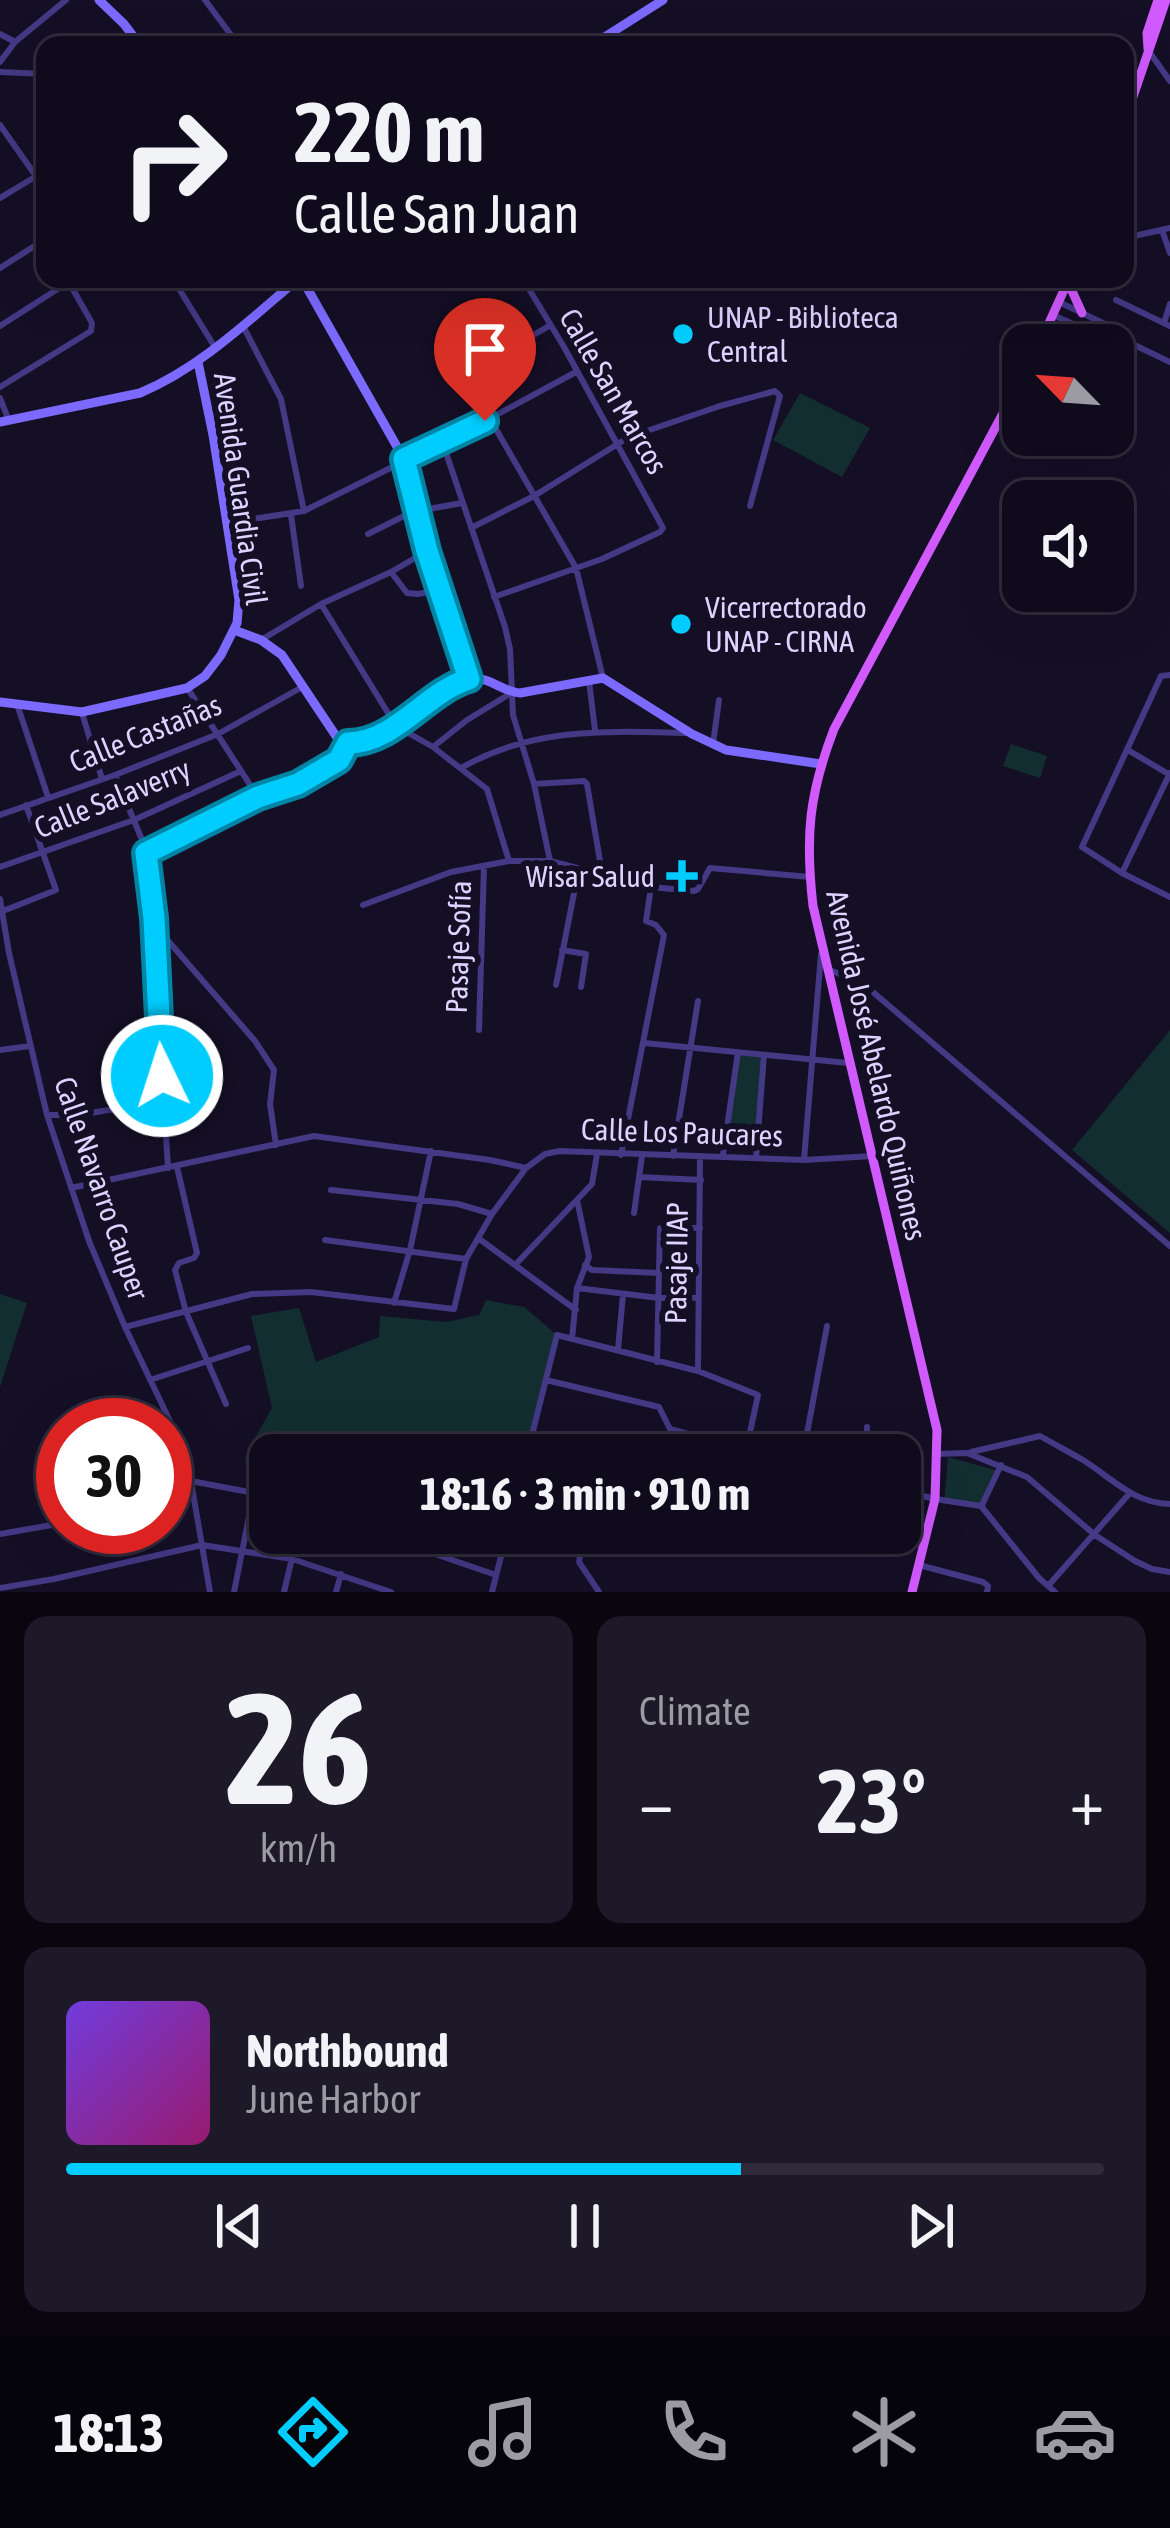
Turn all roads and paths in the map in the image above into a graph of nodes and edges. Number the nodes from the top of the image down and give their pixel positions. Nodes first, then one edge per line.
1 (66, 0) edge
2 (99, 0) edge
3 (205, 0) edge
4 (663, 0) edge
5 (1162, 0) edge
6 (0, 34) edge
7 (133, 36) edge
8 (232, 36) edge
9 (606, 36) edge
10 (15, 42) junction
11 (1148, 49) junction
12 (0, 62) edge
13 (0, 72) edge
14 (36, 74) edge
15 (1170, 81) edge
16 (1134, 92) edge
17 (0, 125) edge
18 (35, 175) joint
19 (0, 197) edge
20 (1166, 229) edge
21 (1134, 236) edge
22 (36, 246) edge
23 (1170, 254) edge
24 (0, 268) edge
25 (56, 288) edge
26 (72, 288) edge
27 (178, 288) edge
28 (289, 288) edge
29 (305, 288) edge
30 (529, 288) edge
31 (1066, 288) edge
32 (1072, 288) edge
33 (1116, 300) dead end
34 (1059, 302) junction
35 (1170, 304) edge
36 (1082, 313) junction
37 (1053, 315) junction
38 (1049, 324) edge
39 (1073, 324) edge
40 (1104, 324) edge
41 (1167, 325) edge
42 (0, 326) edge
43 (243, 326) junction
44 (549, 326) junction
45 (1134, 345) edge
46 (216, 349) junction
47 (506, 351) dead end
48 (198, 362) junction
49 (1170, 362) edge
50 (576, 371) junction
51 (0, 387) edge
52 (0, 398) edge
53 (1002, 415) edge
54 (489, 417) junction
55 (4, 421) edge
56 (442, 441) junction
57 (617, 445) junction
58 (404, 459) junction
59 (534, 496) junction
60 (462, 502) junction
61 (750, 506) dead end
62 (304, 511) junction
63 (416, 512) junction
64 (291, 515) junction
65 (228, 524) junction
66 (471, 528) junction
67 (368, 534) dead end
68 (427, 551) junction
69 (576, 568) junction
70 (391, 572) junction
71 (301, 586) dead end
72 (439, 590) junction
73 (494, 597) junction
74 (321, 604) junction
75 (234, 630) junction
76 (261, 640) junction
77 (1169, 675) edge
78 (603, 678) junction
79 (469, 679) junction
80 (589, 681) junction
81 (304, 686) junction
82 (187, 688) junction
83 (511, 692) junction
84 (718, 700) dead end
85 (0, 702) edge
86 (17, 704) junction
87 (82, 712) junction
88 (396, 726) junction
89 (595, 730) junction
90 (218, 734) junction
91 (692, 734) junction
92 (522, 742) junction
93 (348, 743) junction
94 (712, 745) junction
95 (433, 747) junction
96 (1127, 750) junction
97 (821, 764) junction
98 (461, 768) junction
99 (241, 771) junction
100 (1170, 774) edge
101 (115, 775) junction
102 (102, 779) junction
103 (535, 784) junction
104 (48, 797) junction
105 (258, 797) junction
106 (26, 805) junction
107 (0, 814) edge
108 (134, 820) junction
109 (42, 852) junction
110 (146, 853) junction
111 (508, 861) junction
112 (550, 861) junction
113 (484, 866) junction
114 (0, 867) edge
115 (579, 868) junction
116 (602, 873) junction
117 (1122, 873) junction
118 (810, 877) junction
119 (651, 887) junction
120 (1170, 897) edge
121 (0, 899) edge
122 (363, 905) dead end
123 (2, 911) edge
124 (155, 926) junction
125 (3, 935) edge
126 (822, 942) junction
127 (562, 950) junction
128 (828, 970) junction
129 (556, 985) dead end
130 (581, 987) dead end
131 (698, 1001) dead end
132 (479, 1030) dead end
133 (644, 1043) junction
134 (29, 1046) junction
135 (690, 1047) junction
136 (0, 1050) edge
137 (738, 1052) junction
138 (764, 1054) junction
139 (812, 1059) junction
140 (852, 1063) junction
141 (164, 1101) junction
142 (47, 1114) junction
143 (276, 1145) junction
144 (430, 1151) junction
145 (597, 1154) junction
146 (621, 1155) junction
147 (642, 1156) junction
148 (674, 1156) junction
149 (700, 1156) junction
150 (723, 1156) junction
151 (873, 1156) junction
152 (756, 1158) junction
153 (804, 1160) junction
154 (172, 1167) junction
155 (526, 1168) junction
156 (640, 1177) junction
157 (701, 1180) junction
158 (71, 1188) junction
159 (331, 1190) dead end
160 (420, 1200) junction
161 (577, 1200) junction
162 (634, 1213) dead end
163 (492, 1214) junction
164 (700, 1228) junction
165 (478, 1238) junction
166 (325, 1240) dead end
167 (1170, 1246) edge
168 (410, 1250) junction
169 (466, 1259) junction
170 (585, 1264) junction
171 (514, 1265) junction
172 (659, 1273) junction
173 (578, 1288) junction
174 (623, 1294) junction
175 (659, 1298) junction
176 (698, 1298) junction
177 (394, 1303) junction
178 (575, 1310) junction
179 (186, 1312) junction
180 (827, 1326) dead end
181 (124, 1327) junction
182 (572, 1340) junction
183 (248, 1348) dead end
184 (618, 1350) junction
185 (208, 1361) junction
186 (657, 1362) junction
187 (698, 1371) junction
188 (150, 1380) junction
189 (546, 1380) junction
190 (159, 1398) edge
191 (226, 1404) dead end
192 (866, 1427) dead end
193 (532, 1434) edge
194 (688, 1434) edge
195 (749, 1434) edge
196 (807, 1434) edge
197 (866, 1434) edge
198 (967, 1453) junction
199 (936, 1454) junction
200 (1001, 1465) junction
201 (192, 1486) joint
202 (249, 1492) edge
203 (1130, 1494) junction
204 (921, 1495) edge
205 (935, 1499) junction
206 (1170, 1504) edge
207 (981, 1506) junction
208 (249, 1518) edge
209 (36, 1527) edge
210 (0, 1534) edge
211 (1095, 1534) junction
212 (202, 1545) junction
213 (243, 1550) junction
214 (293, 1554) edge
215 (435, 1554) edge
216 (502, 1554) edge
217 (580, 1554) edge
218 (292, 1559) junction
219 (919, 1565) junction
220 (1170, 1572) edge
221 (340, 1574) junction
222 (496, 1575) junction
223 (0, 1588) edge
224 (1051, 1589) edge
225 (210, 1592) edge
226 (234, 1592) edge
227 (284, 1592) edge
228 (336, 1592) edge
229 (392, 1592) edge
230 (492, 1592) edge
231 (599, 1592) edge
232 (912, 1592) edge
233 (988, 1592) edge

1 - 10 street
2 - 7 street
3 - 8 street
4 - 9 street
5 - 11 main road
6 - 10 street
10 - 12 street
11 - 15 street
11 - 16 main road
13 - 14 street
17 - 18 street
18 - 19 street
20 - 21 street
20 - 23 street
22 - 24 street
25 - 42 street
26 - 51 street
27 - 46 street
28 - 43 street, Avenida Guardia Civil
29 - 58 street
30 - 44 street, Calle San Marcos
31 - 34 main road
32 - 36 main road
33 - 41 street
34 - 36 street
34 - 37 main road
35 - 41 street
36 - 40 street
37 - 38 main road
37 - 39 street
43 - 46 street, Avenida Guardia Civil
43 - 62 street
44 - 47 street
44 - 50 street, Calle San Marcos
45 - 49 street
46 - 48 street, Avenida Guardia Civil
48 - 55 street
48 - 65 street, Avenida Guardia Civil
50 - 54 street
50 - 57 street, Calle San Marcos
52 - 55 street
53 - 97 main road, Avenida José Abelardo Quiñones
54 - 56 street
54 - 59 street
56 - 58 street
56 - 60 street
57 - 59 street
57 - 61 street
57 - 69 street, Calle San Marcos
58 - 62 street
58 - 63 street
59 - 66 street
59 - 69 street
60 - 63 street
60 - 66 street
62 - 64 street
63 - 67 street
63 - 68 street
64 - 65 street
64 - 71 street
65 - 75 street, Avenida Guardia Civil
66 - 73 street
68 - 70 street
68 - 72 street
69 - 73 street
69 - 78 street
70 - 72 street
70 - 74 street
72 - 79 street
73 - 83 street
74 - 76 street
74 - 88 street
75 - 76 street
75 - 82 street, Avenida Guardia Civil
76 - 81 street
77 - 96 street
78 - 80 street
78 - 91 street
79 - 83 street
79 - 88 street
80 - 83 street
80 - 89 street
81 - 90 street, Calle Castañas
81 - 93 street
82 - 87 street
82 - 90 street
83 - 92 street
83 - 95 street
84 - 94 street
85 - 86 street
86 - 87 street
86 - 104 street
87 - 102 street
88 - 93 street
88 - 95 street
89 - 91 street
89 - 92 street
90 - 99 street
90 - 101 street, Calle Castañas
91 - 94 street
92 - 98 street
92 - 103 street
93 - 105 street
94 - 97 street
95 - 98 street
96 - 100 street
96 - 117 street
97 - 118 main road, Avenida José Abelardo Quiñones
98 - 111 street
99 - 105 street
99 - 108 street, Calle Salaverry
100 - 117 street
101 - 102 street, Calle Castañas
101 - 108 street
102 - 104 street, Calle Castañas
103 - 112 street
103 - 116 street
104 - 106 street, Calle Castañas
105 - 110 street
106 - 107 street, Calle Castañas
106 - 109 street
108 - 109 street, Calle Salaverry
108 - 110 street
109 - 114 street, Calle Salaverry
109 - 123 street
110 - 124 street
111 - 112 street
111 - 113 street
112 - 115 street
113 - 122 street
113 - 132 street, Pasaje Sofía
115 - 116 street
115 - 127 street
116 - 119 street
117 - 120 street
118 - 119 street
118 - 126 main road, Avenida José Abelardo Quiñones
119 - 133 street
121 - 123 street, Calle Navarro Cauper
123 - 125 street, Calle Navarro Cauper
124 - 141 street
124 - 143 street
125 - 134 street, Calle Navarro Cauper
126 - 128 main road, Avenida José Abelardo Quiñones
126 - 139 street
127 - 129 street
127 - 130 street
128 - 140 main road, Avenida José Abelardo Quiñones
128 - 167 street
131 - 135 street
133 - 135 street
133 - 146 street
134 - 136 street
134 - 142 street, Calle Navarro Cauper
135 - 137 street
135 - 148 street
137 - 138 street
137 - 150 street
138 - 139 street
138 - 152 street
139 - 140 street
139 - 153 street
140 - 151 main road, Avenida José Abelardo Quiñones
141 - 142 street
141 - 154 street
142 - 158 street, Calle Navarro Cauper
143 - 144 street, Calle Los Paucares
143 - 154 street, Calle Los Paucares
144 - 155 street, Calle Los Paucares
144 - 160 street
145 - 146 street, Calle Los Paucares
145 - 155 street, Calle Los Paucares
145 - 161 street
146 - 147 street, Calle Los Paucares
147 - 148 street, Calle Los Paucares
147 - 156 street
148 - 149 street, Calle Los Paucares
149 - 150 street, Calle Los Paucares
149 - 157 street, Pasaje IIAP
150 - 152 street, Calle Los Paucares
151 - 153 street, Calle Los Paucares
151 - 199 main road, Avenida José Abelardo Quiñones
152 - 153 street, Calle Los Paucares
154 - 158 street, Calle Los Paucares
154 - 179 street
155 - 163 street
156 - 157 street
156 - 162 street
157 - 164 street, Pasaje IIAP
158 - 181 street, Calle Navarro Cauper
159 - 160 street
160 - 163 street
160 - 168 street
161 - 170 street
161 - 171 street
163 - 165 street
164 - 172 street
164 - 176 street, Pasaje IIAP
165 - 169 street
165 - 171 street
166 - 168 street
168 - 169 street
168 - 177 street
169 - 177 street
170 - 172 street
170 - 173 street
171 - 178 street
172 - 175 street
173 - 174 street
173 - 178 street
174 - 175 street
174 - 184 street
175 - 176 street
175 - 186 street
176 - 187 street, Pasaje IIAP
177 - 179 street
178 - 182 street
179 - 181 street
179 - 185 street
180 - 196 street
181 - 188 street, Calle Navarro Cauper
182 - 184 street
182 - 189 street
183 - 185 street
184 - 186 street
185 - 188 street
185 - 191 street
186 - 187 street
187 - 195 street
188 - 190 street, Calle Navarro Cauper
189 - 193 street
189 - 194 street
192 - 197 street
198 - 199 street
198 - 200 street
198 - 203 street
199 - 205 main road, Avenida José Abelardo Quiñones
200 - 207 street
200 - 211 street
201 - 202 street
201 - 212 street, Calle Navarro Cauper
203 - 206 street
203 - 211 street
204 - 205 street
205 - 207 street
205 - 219 main road, Avenida José Abelardo Quiñones
207 - 224 street
208 - 213 street
209 - 210 street
211 - 220 street
211 - 224 street
212 - 213 street
212 - 223 street
212 - 225 street, Calle Navarro Cauper
213 - 218 street
213 - 226 street
214 - 218 street
215 - 222 street
216 - 222 street
217 - 231 street
218 - 221 street
218 - 227 street
219 - 232 main road, Avenida José Abelardo Quiñones
219 - 233 street
221 - 228 street
221 - 229 street
222 - 230 street

